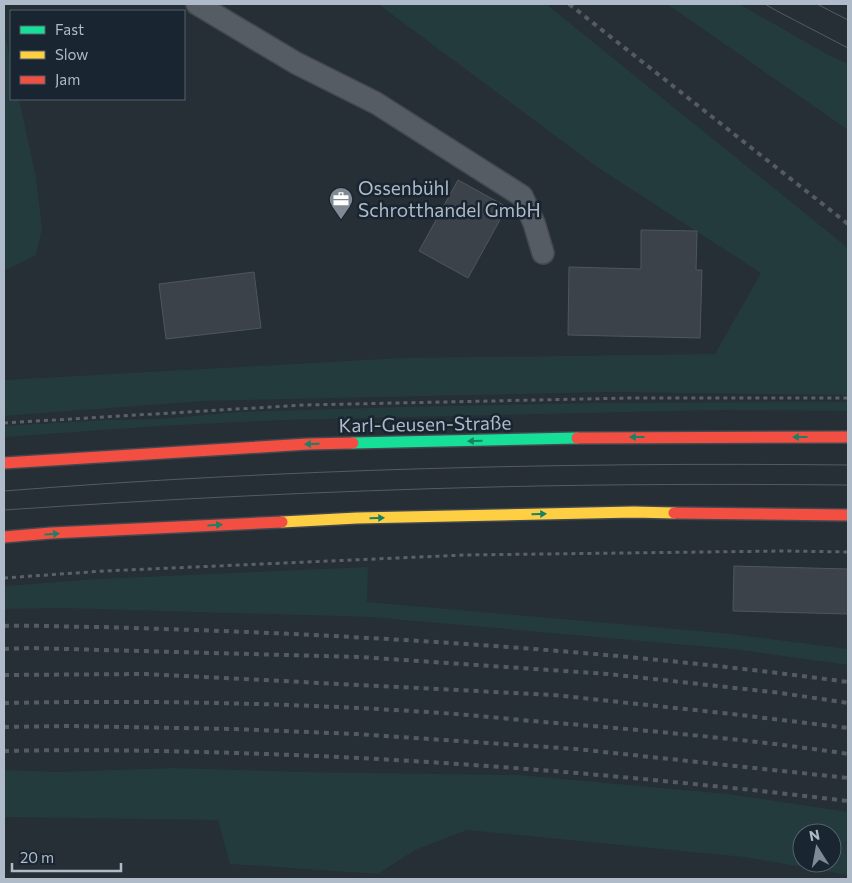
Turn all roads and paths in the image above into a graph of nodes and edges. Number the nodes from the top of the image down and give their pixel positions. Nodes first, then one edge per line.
1 (197, 4) edge
2 (543, 253) dead end
3 (848, 398) edge
4 (4, 424) edge
5 (848, 437) edge
6 (4, 463) edge
7 (848, 515) edge
8 (4, 537) edge
9 (848, 552) edge
10 (4, 578) edge

1 - 2 lane
3 - 4 path, Karl-Geusen-Straße
5 -> 6 main road, Karl-Geusen-Straße
8 -> 7 main road
9 - 10 path

